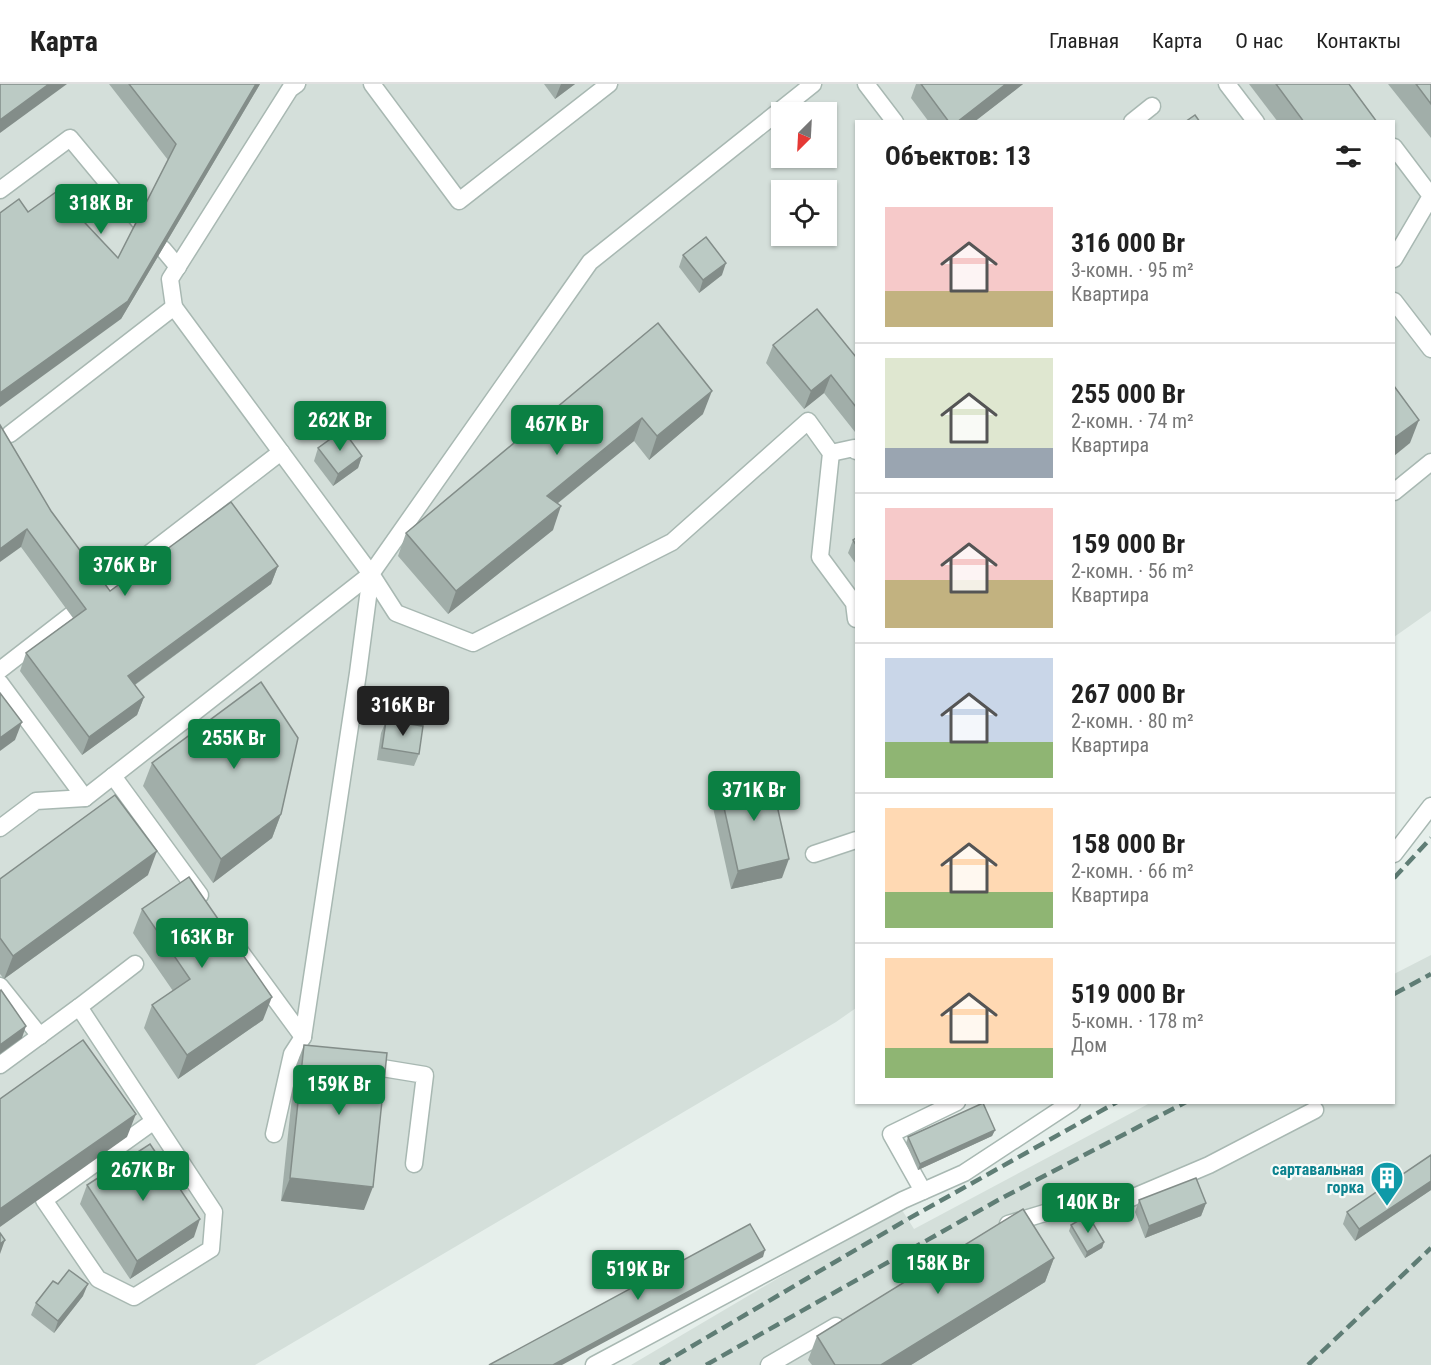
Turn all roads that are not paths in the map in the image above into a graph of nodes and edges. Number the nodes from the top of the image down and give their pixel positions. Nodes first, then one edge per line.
1 (297, 84) edge
2 (372, 84) edge
3 (609, 84) edge
4 (813, 84) edge
5 (866, 84) edge
6 (1227, 84) edge
7 (1152, 106) dead end
8 (893, 120) edge
9 (1134, 120) edge
10 (1254, 120) edge
11 (1395, 148) edge
12 (0, 190) edge
13 (139, 221) edge
14 (163, 249) edge
15 (1395, 257) edge
16 (178, 267) junction
17 (1395, 302) edge
18 (174, 307) junction
19 (1431, 349) edge
20 (10, 435) dead end
21 (855, 448) edge
22 (281, 452) junction
23 (831, 453) junction
24 (1431, 462) edge
25 (1395, 491) edge
26 (371, 574) junction
27 (94, 596) edge
28 (855, 610) edge
29 (71, 615) dead end
30 (0, 670) edge
31 (0, 683) edge
32 (113, 776) junction
33 (85, 798) junction
34 (1431, 806) edge
35 (0, 828) edge
36 (855, 840) edge
37 (814, 854) dead end
38 (1395, 854) edge
39 (135, 964) dead end
40 (0, 986) edge
41 (79, 1008) junction
42 (39, 1036) junction
43 (303, 1037) junction
44 (292, 1054) junction
45 (314, 1057) edge
46 (347, 1062) edge
47 (0, 1065) edge
48 (953, 1104) edge
49 (1069, 1104) edge
50 (1315, 1110) dead end
51 (154, 1121) junction
52 (274, 1134) dead end
53 (414, 1164) dead end
54 (923, 1191) junction
55 (991, 1234) edge
56 (850, 1317) edge
57 (594, 1365) edge
58 (769, 1365) edge

1 - 16 lane
2 - 3 lane
4 - 26 lane
5 - 8 lane
6 - 10 lane
7 - 9 lane
11 - 15 lane
12 - 13 lane
14 - 16 lane
16 - 18 lane
17 - 19 lane
18 - 20 lane
18 - 22 lane
21 - 23 lane
22 - 26 lane
22 - 27 lane
23 - 26 lane
23 - 28 lane
24 - 25 lane
26 - 32 lane
26 - 43 lane
29 - 30 lane
31 - 33 lane
32 - 33 lane
32 - 43 lane
33 - 35 lane
34 - 38 lane
36 - 37 lane
39 - 41 lane
40 - 42 lane
41 - 42 lane
41 - 51 lane
42 - 47 lane
43 - 44 lane
44 - 45 lane
44 - 52 lane
46 - 53 lane
48 - 54 lane
49 - 54 lane
50 - 55 lane
51 - 51 lane
54 - 57 lane
56 - 58 lane

